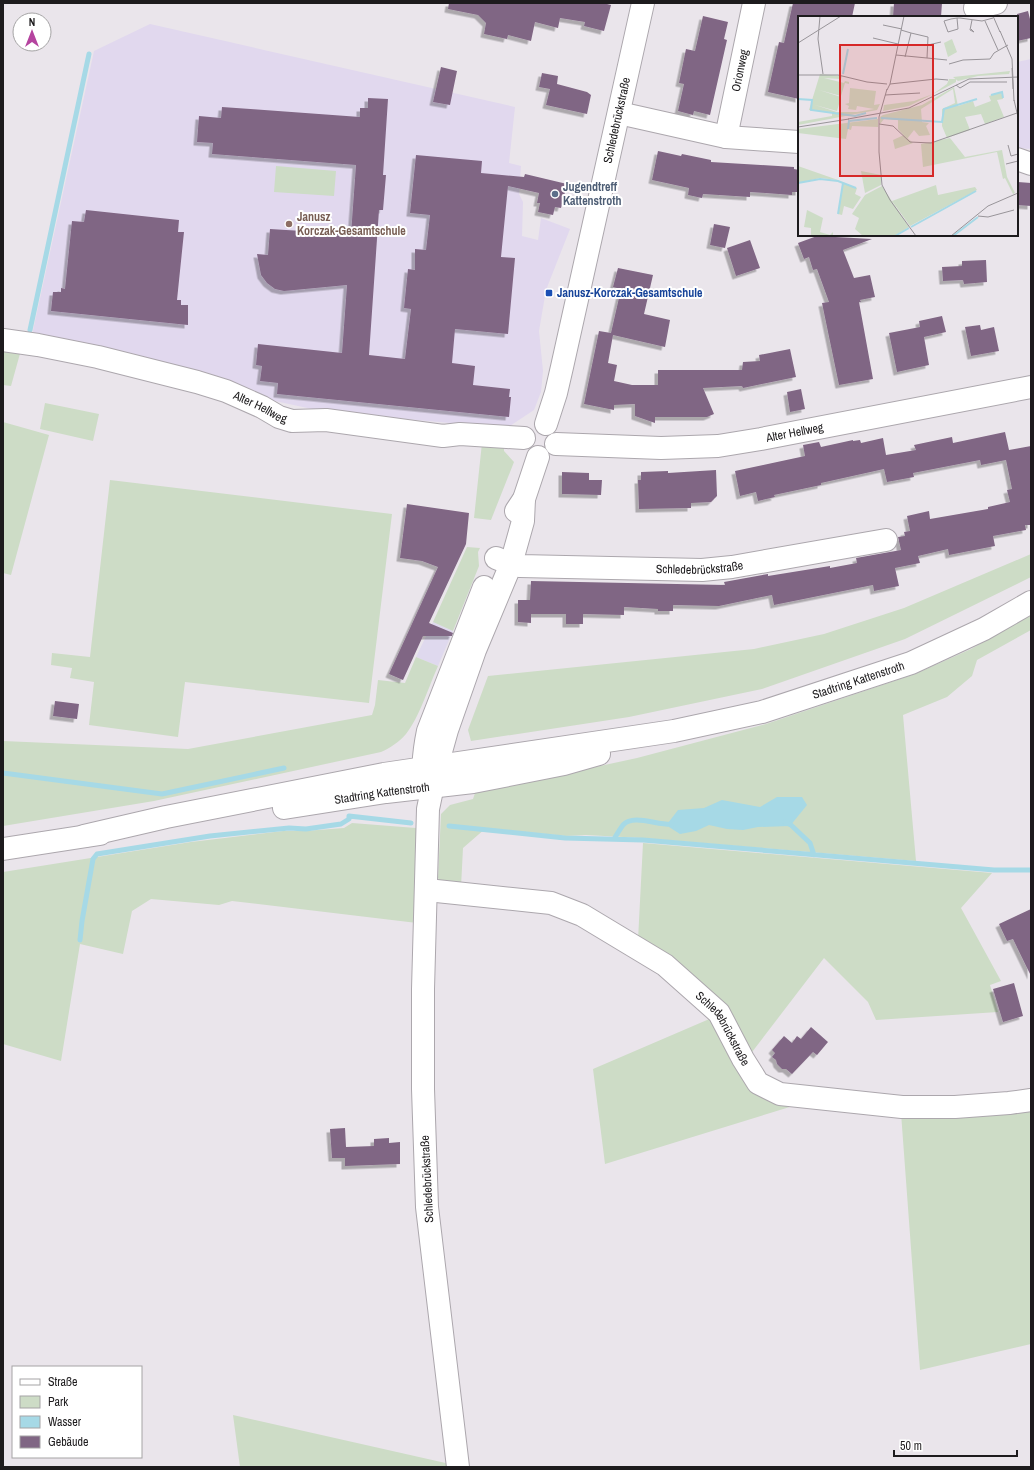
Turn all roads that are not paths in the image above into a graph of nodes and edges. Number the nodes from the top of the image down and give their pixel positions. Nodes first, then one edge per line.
1 (644, 3) edge
2 (754, 3) edge
3 (619, 113) junction
4 (726, 137) junction
5 (798, 142) edge
6 (1018, 160) edge
7 (1031, 164) edge
8 (3, 340) edge
9 (1031, 387) edge
10 (546, 424) junction
11 (524, 438) junction
12 (556, 444) junction
13 (538, 457) junction
14 (886, 540) dead end
15 (503, 561) junction
16 (1031, 602) edge
17 (429, 777) junction
18 (3, 849) edge
19 (427, 890) junction
20 (1031, 1100) edge
21 (458, 1467) edge

1 - 3 street, Schledebrückstraße
2 - 4 street, Orionweg
3 - 4 street
3 - 10 street, Schledebrückstraße
4 - 5 street
6 - 7 street
8 - 11 street, Alter Hellweg
9 - 12 street, Alter Hellweg
10 - 11 street
10 - 12 street
11 - 13 street
12 - 13 street
13 - 15 street, Schledebrückstraße
14 - 15 street, Schledebrückstraße
15 - 17 street, Schledebrückstraße
16 - 17 street, Stadtring Kattenstroth
17 - 18 street, Stadtring Kattenstroth
17 - 19 street, Schledebrückstraße
19 - 20 street, Schledebrückstraße
19 - 21 street, Schledebrückstraße

